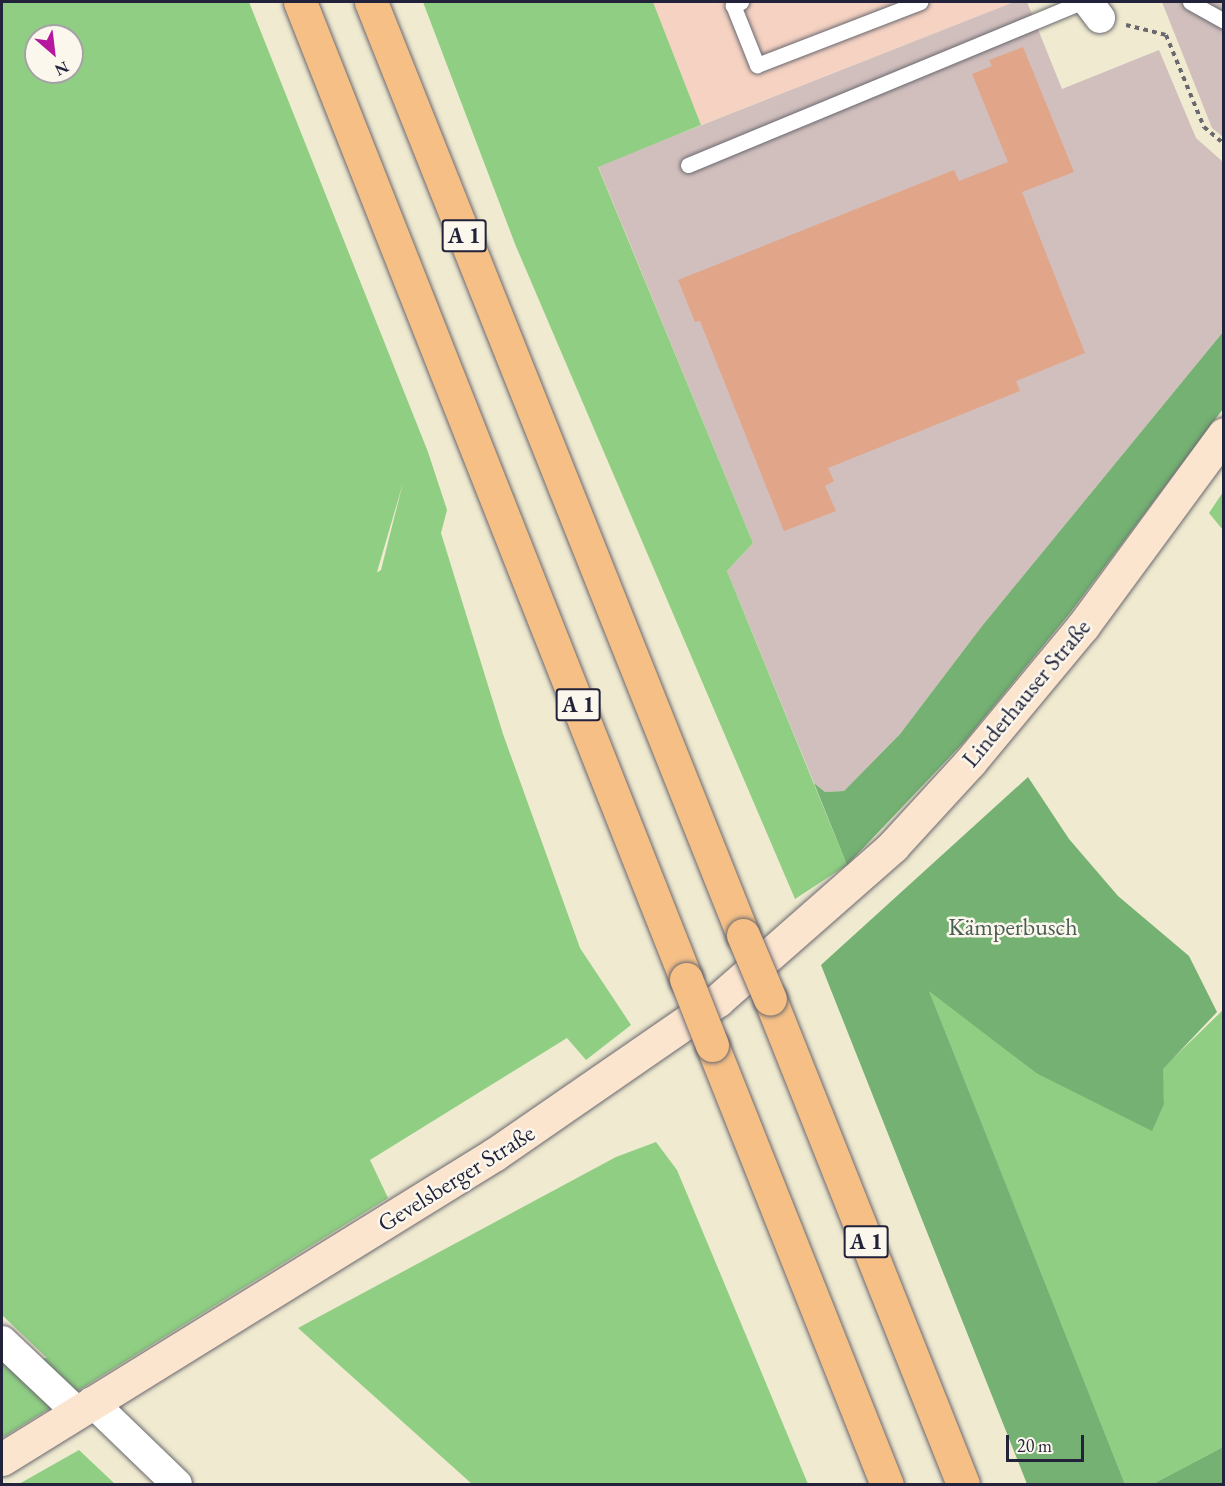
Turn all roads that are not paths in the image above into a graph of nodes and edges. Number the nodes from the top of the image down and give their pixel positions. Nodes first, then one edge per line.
1 (300, 2) edge
2 (371, 2) edge
3 (741, 2) edge
4 (920, 2) edge
5 (1190, 2) edge
6 (1091, 5) edge
7 (1224, 21) edge
8 (688, 165) dead end
9 (1224, 434) edge
10 (801, 928) joint
11 (2, 1341) edge
12 (85, 1407) junction
13 (2, 1459) edge
14 (177, 1485) edge
15 (887, 1485) edge
16 (963, 1485) edge

1 - 15 highway, A 1, bridge
2 - 16 highway, A 1, bridge
3 - 4 lane
5 - 7 lane
6 - 8 lane
9 - 10 main road, Linderhauser Straße
10 - 12 main road, Gevelsberger Straße
11 - 12 street
12 - 13 main road, Gevelsberger Straße
12 - 14 street

